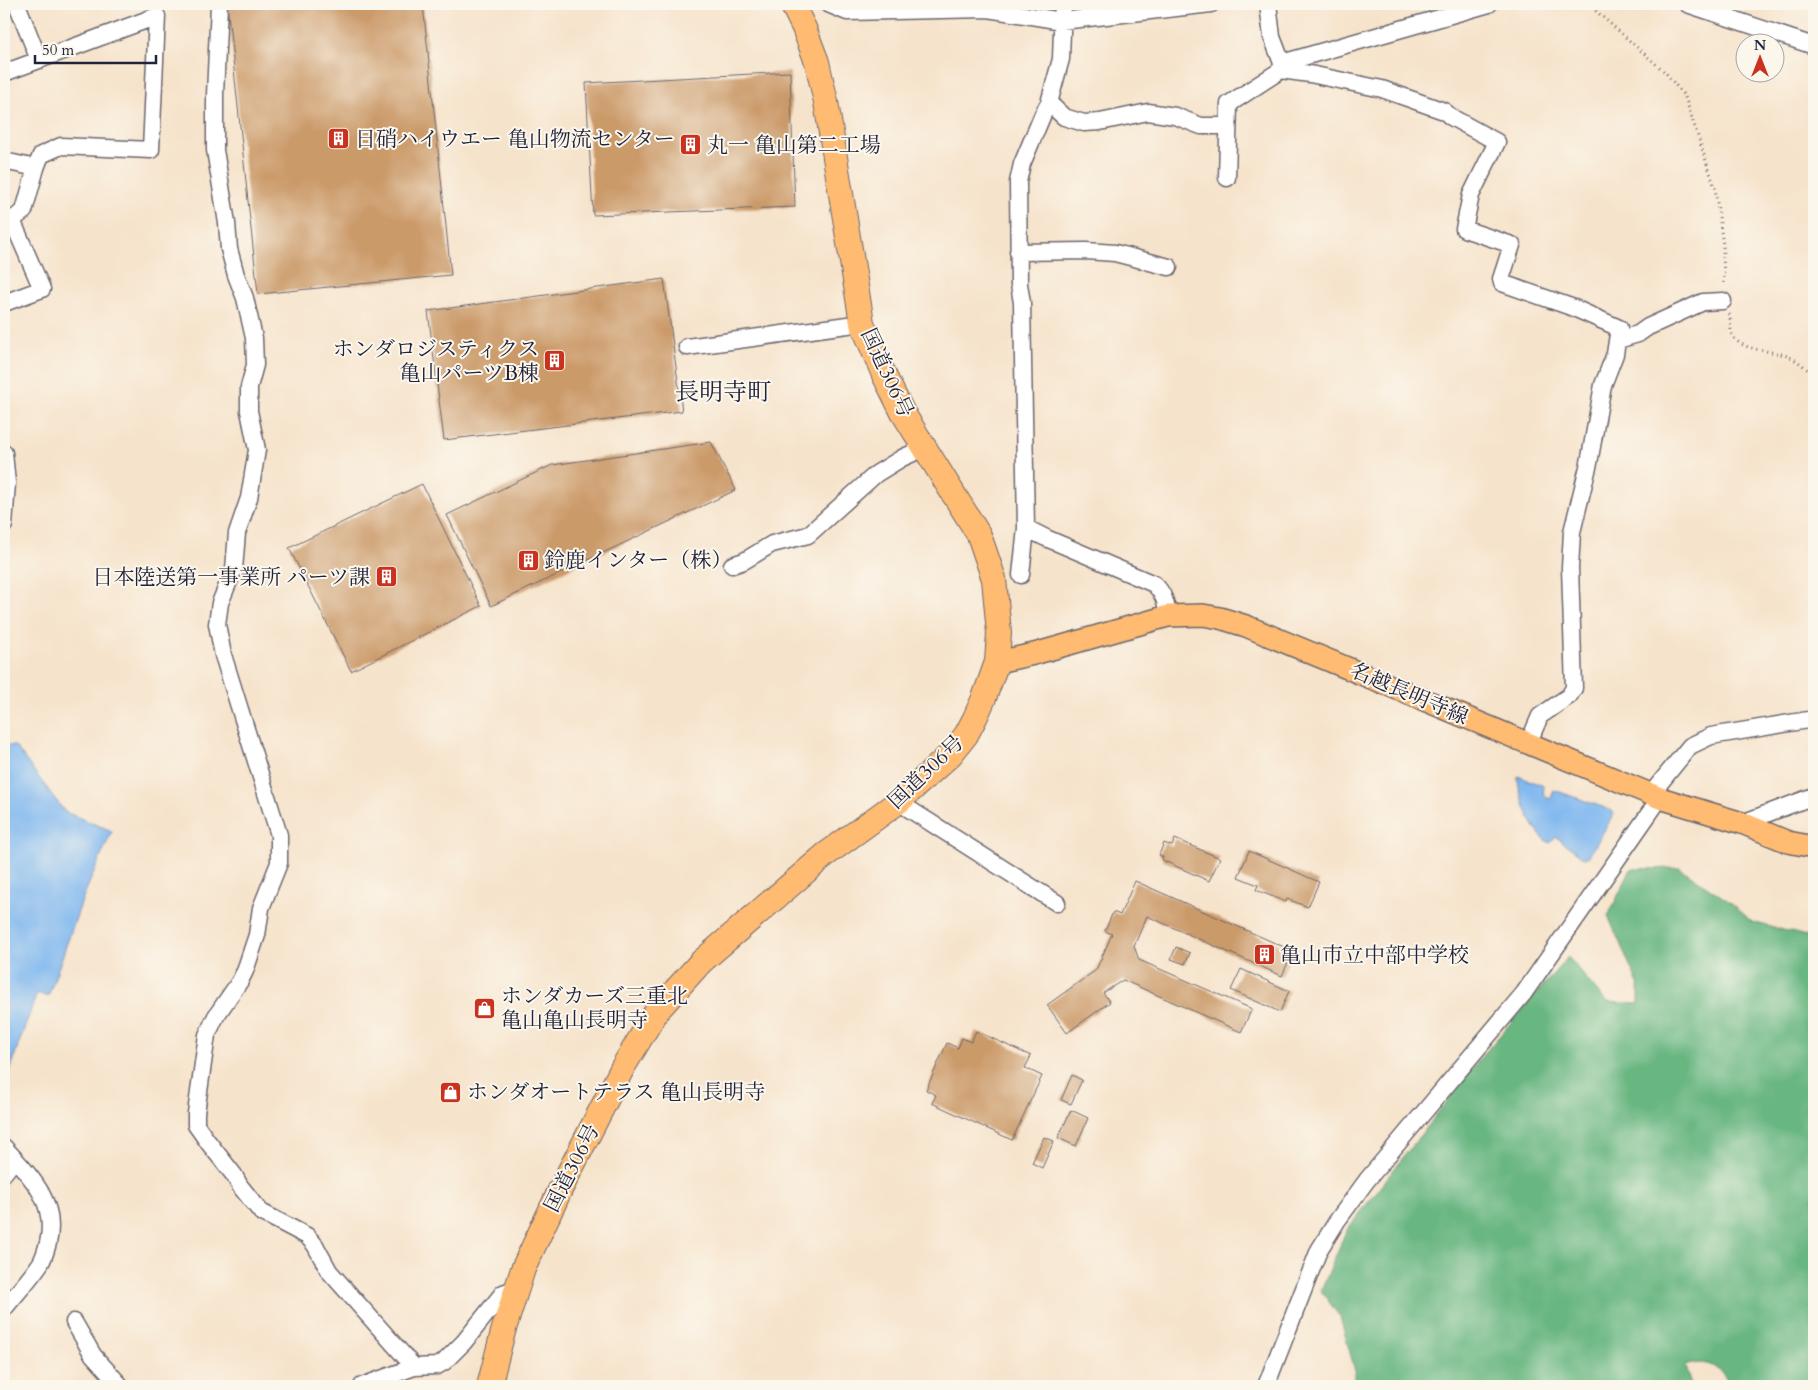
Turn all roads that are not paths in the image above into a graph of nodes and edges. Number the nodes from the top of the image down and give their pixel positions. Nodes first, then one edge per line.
1 (9, 4) edge
2 (17, 4) edge
3 (219, 4) edge
4 (792, 4) edge
5 (828, 4) edge
6 (1063, 4) edge
7 (1211, 4) edge
8 (1268, 4) edge
9 (1489, 4) edge
10 (1687, 4) edge
11 (4, 6) edge
12 (1062, 21) junction
13 (1814, 46) edge
14 (39, 60) junction
15 (1281, 66) junction
16 (4, 73) edge
17 (1049, 103) junction
18 (1228, 126) junction
19 (4, 160) edge
20 (36, 168) junction
21 (1227, 178) dead end
22 (1018, 252) junction
23 (1169, 267) dead end
24 (1724, 301) road end
25 (4, 302) edge
26 (862, 323) junction
27 (1618, 340) junction
28 (687, 347) dead end
29 (924, 448) junction
30 (4, 453) edge
31 (4, 525) edge
32 (1026, 528) junction
33 (732, 565) dead end
34 (1021, 575) dead end
35 (1168, 616) junction
36 (997, 662) junction
37 (1814, 719) edge
38 (1528, 744) junction
39 (1656, 796) junction
40 (1814, 796) edge
41 (898, 802) junction
42 (1742, 823) junction
43 (1814, 847) edge
44 (1057, 903) dead end
45 (4, 1147) edge
46 (15, 1159) junction
47 (4, 1173) edge
48 (517, 1288) junction
49 (4, 1309) edge
50 (74, 1322) dead end
51 (414, 1367) junction
52 (121, 1386) edge
53 (362, 1386) edge
54 (489, 1386) edge
55 (1266, 1386) edge

1 - 11 street
2 - 14 street
3 - 51 street
4 - 26 highway, 国道306号
5 - 12 street
6 - 12 street
7 - 12 street
8 - 15 street
9 - 15 street
10 - 13 street
12 - 17 street
14 - 16 street
14 - 20 street
15 - 18 street
15 - 27 street
17 - 18 street
17 - 22 street
18 - 21 street
19 - 20 street
20 - 25 street
22 - 23 street
22 - 32 street
24 - 27 street
26 - 28 street
26 - 29 highway, 国道306号
27 - 38 street
29 - 33 street
29 - 36 highway, 国道306号
30 - 31 street
32 - 34 street
32 - 35 street
35 - 36 main road, 名越長明寺線
35 - 38 main road, 名越長明寺線
36 - 41 highway, 国道306号
37 - 39 street
38 - 39 main road, 名越長明寺線
39 - 42 main road, 名越長明寺線
39 - 55 street
40 - 42 street
41 - 44 street
41 - 48 highway, 国道306号
42 - 43 main road, 名越長明寺線
45 - 46 street
46 - 47 street
46 - 49 street
48 - 51 street
48 - 54 highway, 国道306号
50 - 52 street
51 - 53 street

